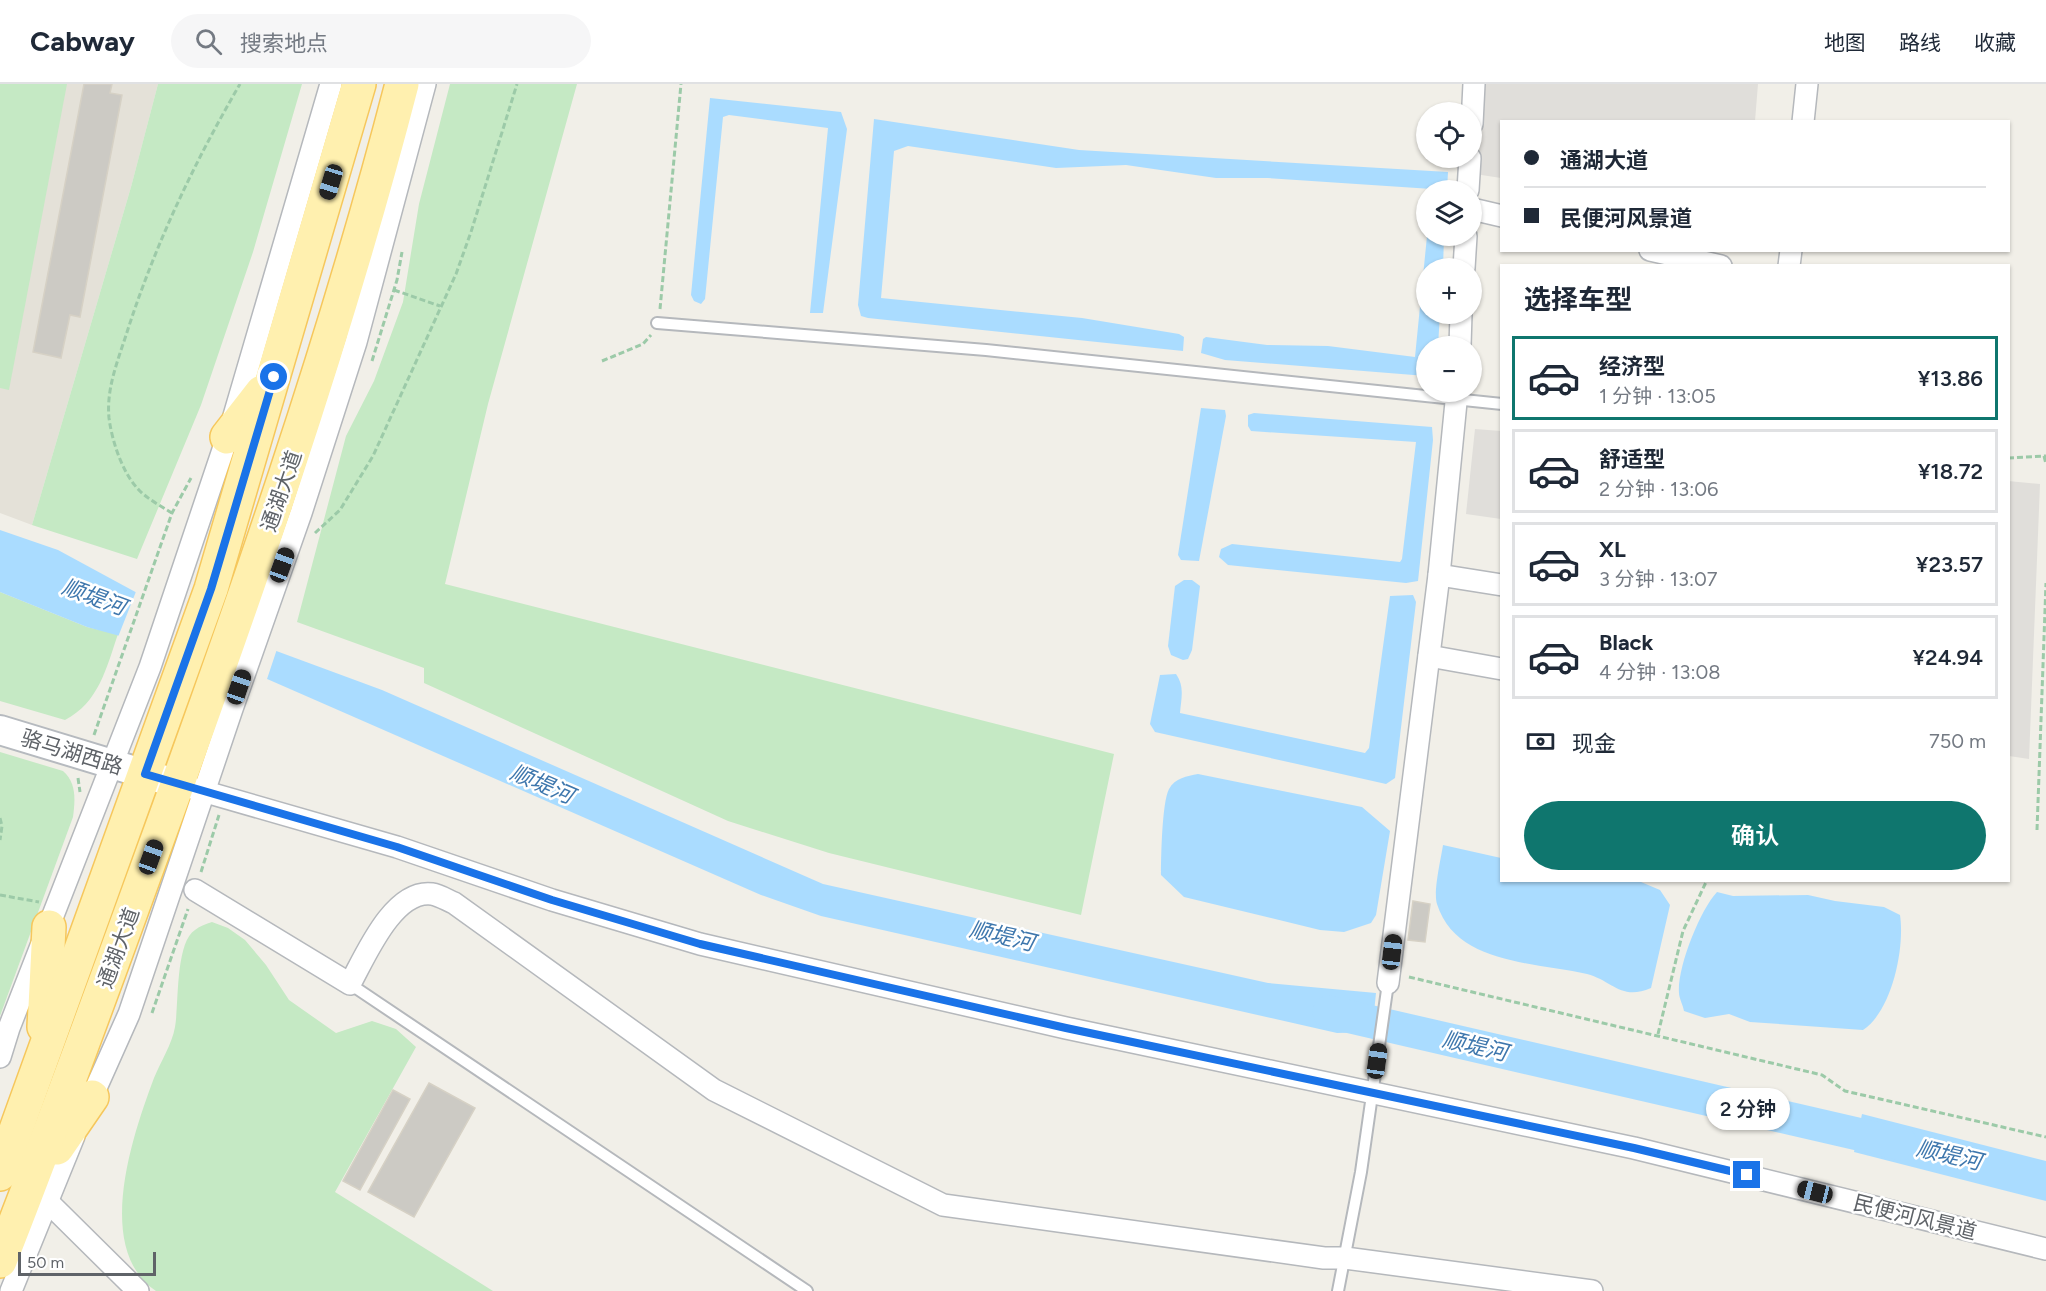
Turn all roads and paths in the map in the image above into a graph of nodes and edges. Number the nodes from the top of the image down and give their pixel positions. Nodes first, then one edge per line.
1 (240, 84) edge
2 (331, 84) edge
3 (359, 84) edge
4 (402, 84) edge
5 (425, 84) edge
6 (517, 84) edge
7 (681, 84) edge
8 (1474, 84) edge
9 (1807, 84) edge
10 (1473, 102) edge
11 (1803, 120) edge
12 (1482, 211) edge
13 (1500, 216) edge
14 (1659, 252) edge
15 (1712, 264) edge
16 (394, 290) dead end
17 (440, 306) junction
18 (657, 323) junction
19 (602, 361) dead end
20 (274, 377) junction
21 (1416, 391) edge
22 (1482, 400) edge
23 (1456, 402) edge
24 (1500, 404) edge
25 (227, 437) junction
26 (2045, 456) edge
27 (2010, 458) edge
28 (2046, 464) edge
29 (172, 513) dead end
30 (274, 514) junction
31 (308, 538) dead end
32 (152, 573) dead end
33 (1439, 575) junction
34 (2046, 583) edge
35 (1500, 585) edge
36 (274, 586) junction
37 (251, 617) junction
38 (1429, 656) junction
39 (122, 661) dead end
40 (1500, 669) edge
41 (0, 730) edge
42 (112, 764) junction
43 (145, 774) junction
44 (191, 788) junction
45 (0, 818) edge
46 (2037, 830) dead end
47 (0, 840) edge
48 (1706, 882) edge
49 (103, 889) junction
50 (195, 890) dead end
51 (0, 895) edge
52 (135, 901) junction
53 (48, 915) junction
54 (1389, 977) junction
55 (350, 984) junction
56 (1658, 1034) junction
57 (43, 1054) junction
58 (0, 1057) edge
59 (1373, 1087) junction
60 (92, 1098) joint
61 (2046, 1137) edge
62 (0, 1174) edge
63 (41, 1190) junction
64 (2046, 1249) edge
65 (1345, 1258) junction
66 (0, 1261) edge
67 (11, 1291) edge
68 (138, 1291) edge
69 (807, 1291) edge
70 (1338, 1291) edge
71 (1592, 1291) edge

1 - 29 path
2 - 25 street
3 - 20 main road, 通湖大道
4 - 30 main road, 通湖大道
5 - 36 street
6 - 17 path
7 - 18 path
8 - 10 street
9 - 11 street
12 - 13 street
14 - 15 street
16 - 17 path
17 - 31 path
18 - 19 path
18 - 21 lane
20 - 25 main road
20 - 43 main road, 通湖大道
22 - 24 lane
23 - 33 street
25 - 42 street
26 - 27 path
26 - 28 path
30 - 36 main road
30 - 37 main road, 通湖大道
32 - 39 path
33 - 35 street
33 - 38 street
34 - 46 path
36 - 37 street
37 - 44 main road, 通湖大道
38 - 40 street
38 - 54 street
41 - 42 street, 骆马湖西路
42 - 43 street, 骆马湖西路
42 - 53 street
43 - 44 street, 骆马湖西路
43 - 49 main road, 通湖大道
44 - 52 main road, 通湖大道
44 - 59 street, 民便河风景道
44 - 60 street
45 - 47 path
48 - 56 path
49 - 52 main road
49 - 57 main road, 通湖大道
50 - 55 street
51 - 53 path
52 - 63 main road, 通湖大道
53 - 57 main road
53 - 58 street
54 - 56 path
54 - 59 lane
55 - 65 street
55 - 69 lane
56 - 61 path
57 - 62 main road, 通湖大道
59 - 64 street, 民便河风景道
59 - 65 lane
60 - 63 main road
63 - 66 main road, 通湖大道
63 - 67 street
63 - 68 street
65 - 70 lane
65 - 71 street

